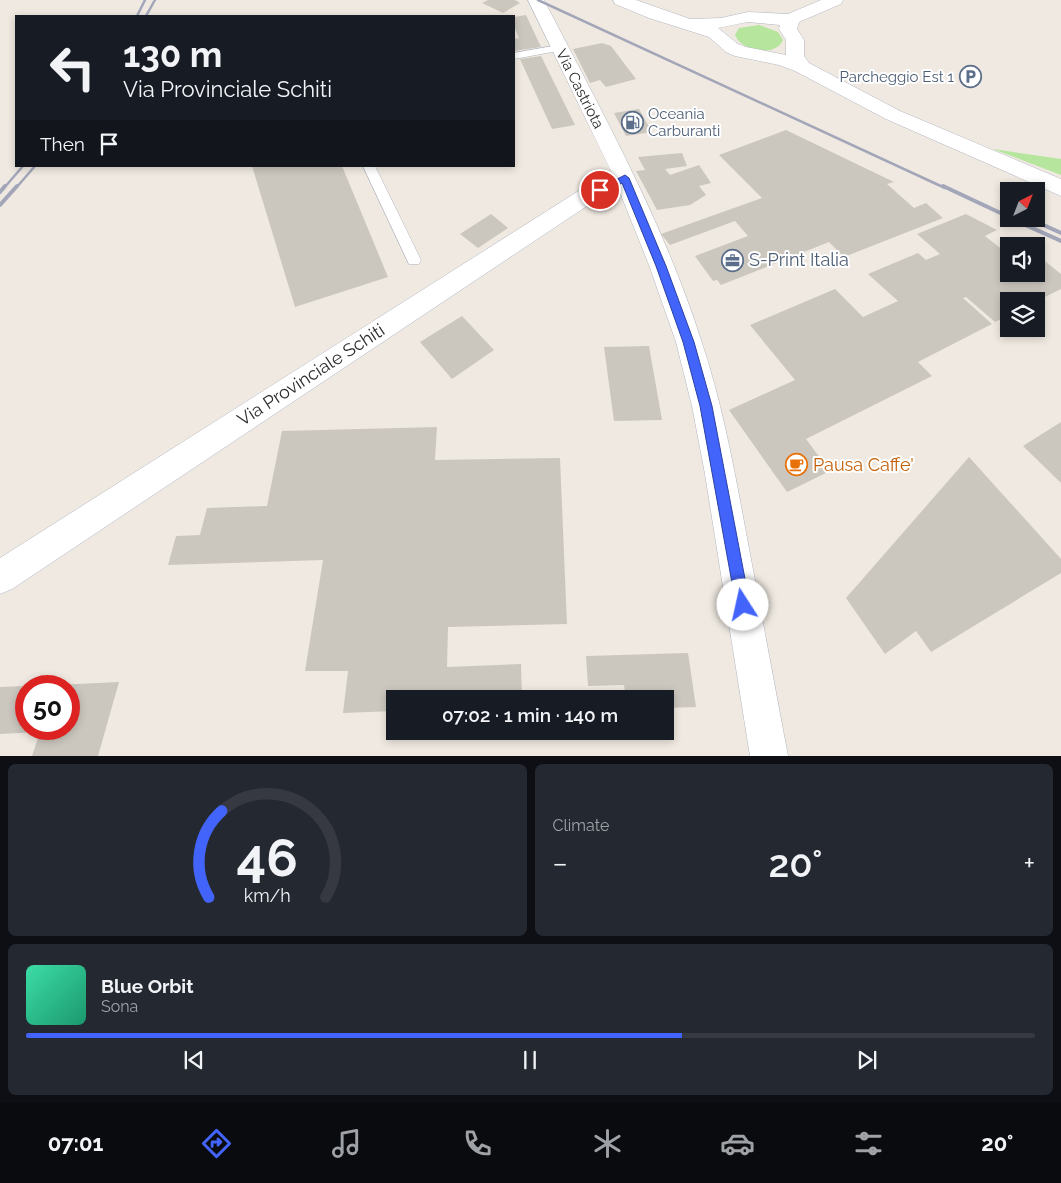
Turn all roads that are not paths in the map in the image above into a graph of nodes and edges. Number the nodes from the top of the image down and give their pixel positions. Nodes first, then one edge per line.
1 (536, 0) edge
2 (621, 0) edge
3 (834, 0) edge
4 (791, 18) junction
5 (690, 24) junction
6 (559, 48) junction
7 (515, 56) edge
8 (802, 67) junction
9 (369, 167) edge
10 (625, 178) junction
11 (1061, 188) edge
12 (414, 260) dead end
13 (0, 577) edge
14 (769, 756) edge

1 - 6 street, Via Castriota
2 - 5 street
3 - 4 street
4 - 5 street
4 - 8 street
5 - 8 street
6 - 7 lane
6 - 10 street, Via Castriota
8 - 11 street
9 - 12 lane
10 - 13 street, Via Provinciale Schiti
10 - 14 street, Via Castriota

